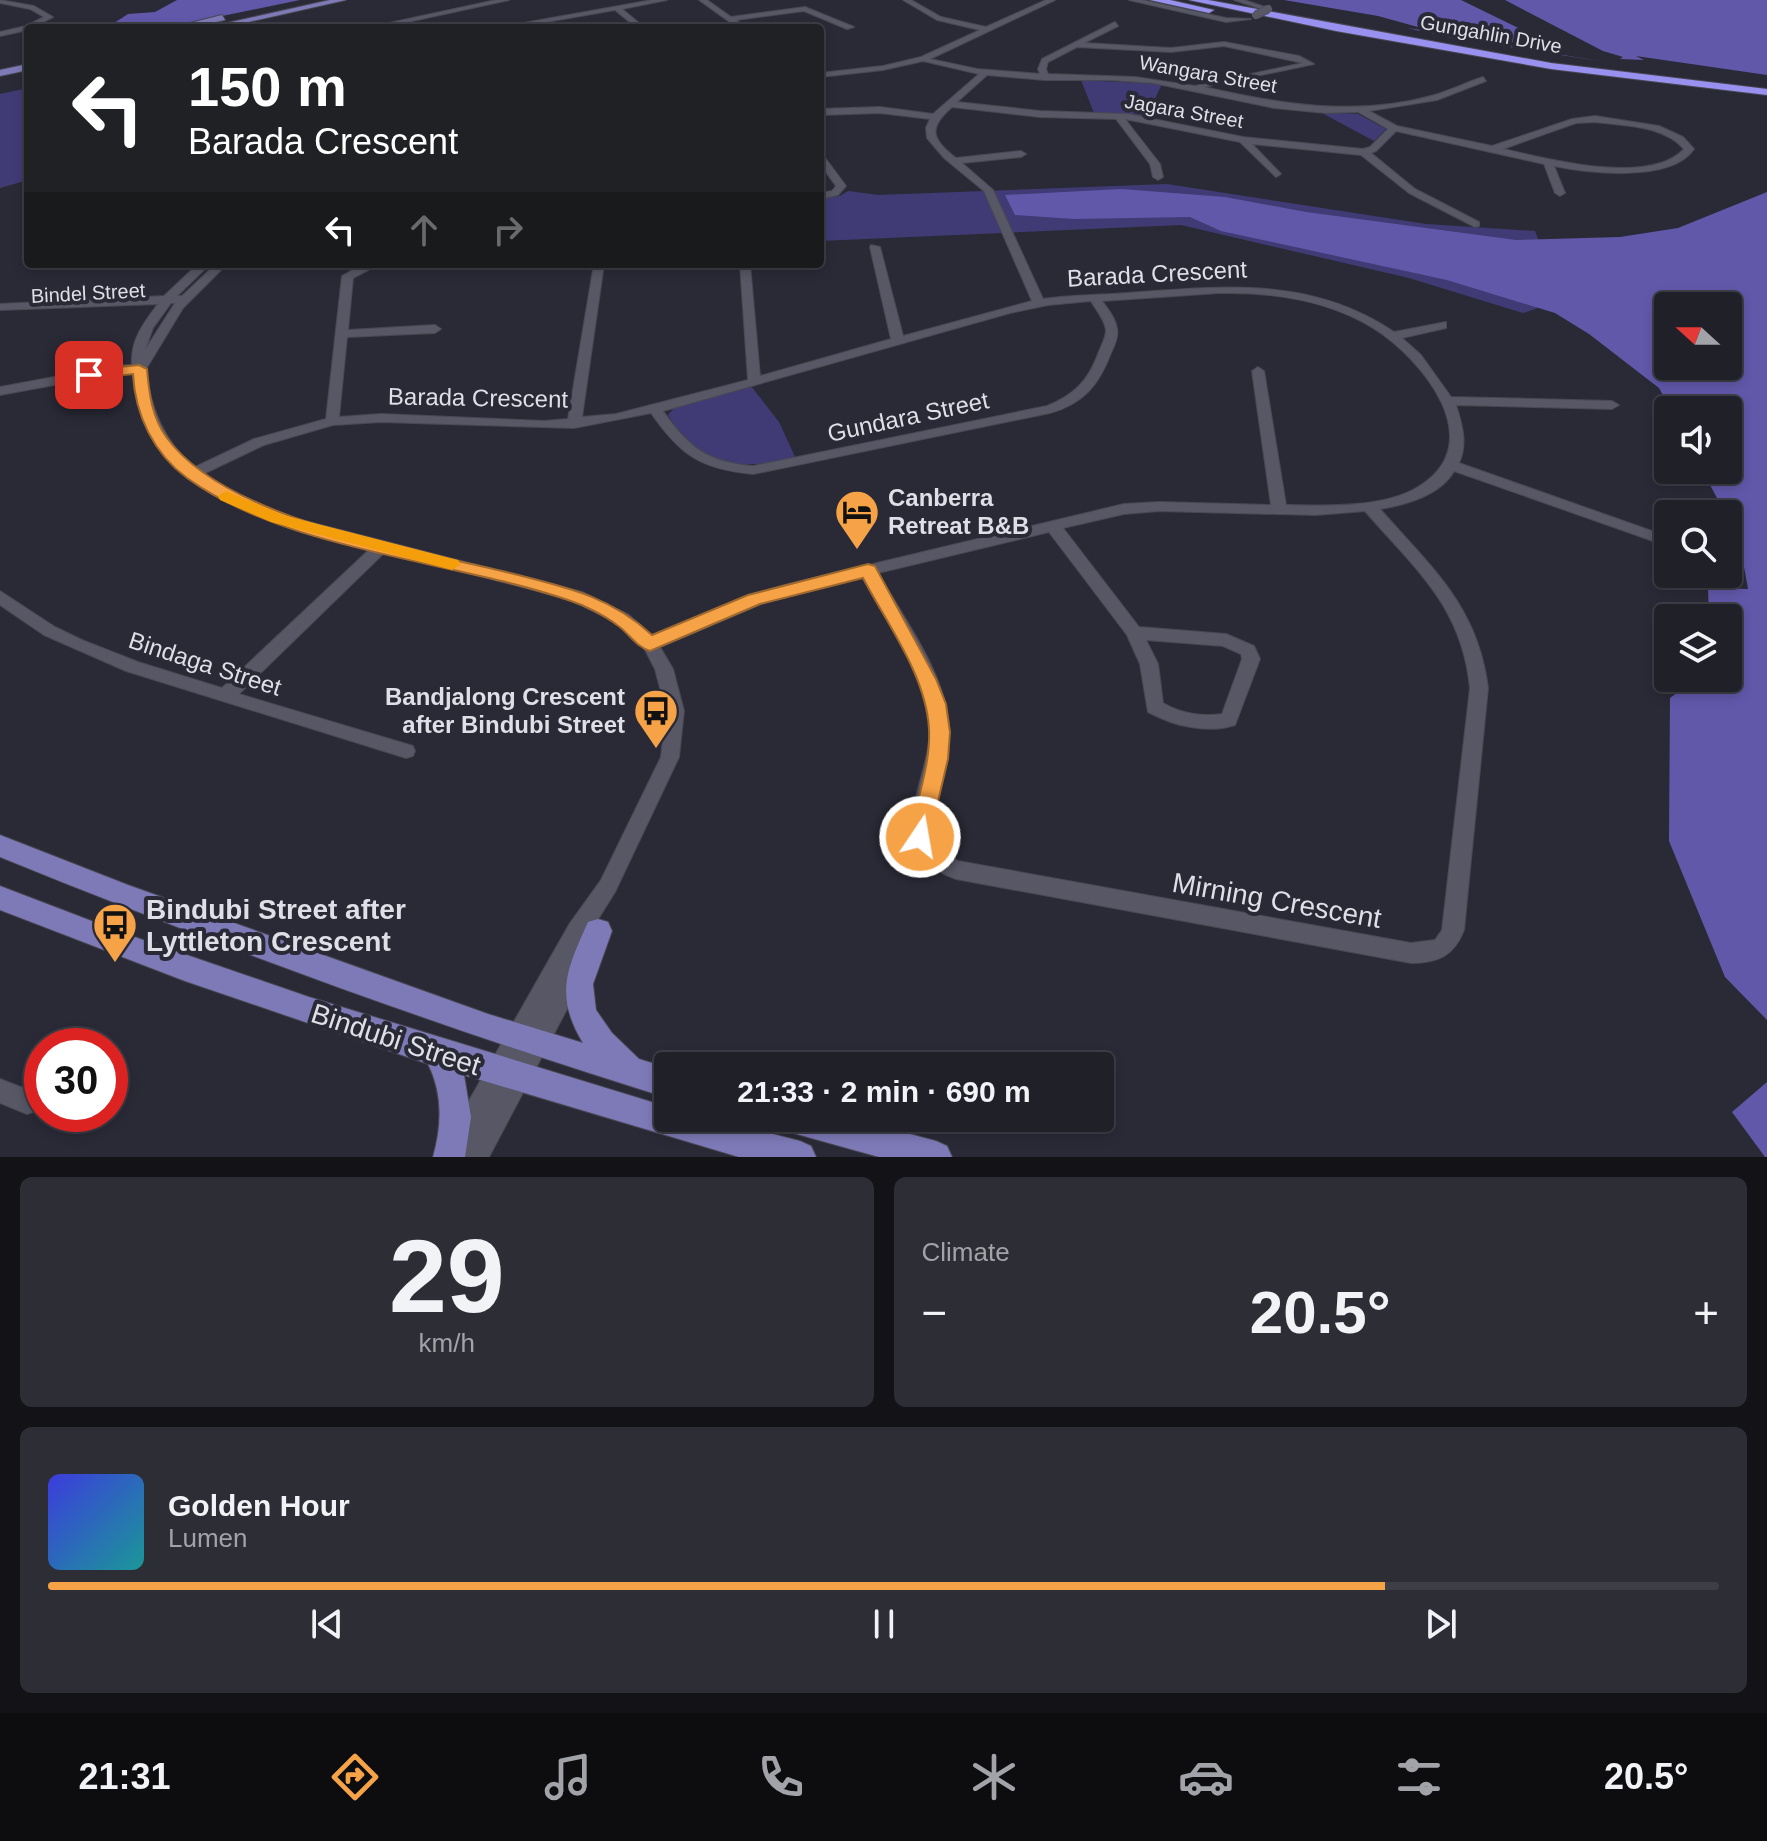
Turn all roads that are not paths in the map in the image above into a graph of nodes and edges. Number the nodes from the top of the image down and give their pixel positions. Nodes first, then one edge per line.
1 (307, 0) edge
2 (342, 0) edge
3 (506, 0) edge
4 (664, 0) edge
5 (702, 0) edge
6 (906, 0) edge
7 (1052, 0) edge
8 (1132, 0) edge
9 (1155, 0) edge
10 (1172, 0) edge
11 (1179, 0) edge
12 (1194, 0) edge
13 (1237, 0) edge
14 (1245, 0) edge
15 (0, 1) edge
16 (1208, 3) edge
17 (615, 7) junction
18 (1268, 9) junction
19 (1249, 17) junction
20 (730, 19) junction
21 (36, 24) edge
22 (194, 24) edge
23 (228, 24) edge
24 (389, 24) edge
25 (525, 24) edge
26 (636, 24) edge
27 (737, 24) edge
28 (1115, 24) dead end
29 (850, 27) dead end
30 (24, 29) edge
31 (989, 30) junction
32 (0, 34) edge
33 (1411, 35) junction
34 (1076, 45) junction
35 (923, 59) junction
36 (24, 60) edge
37 (0, 65) edge
38 (24, 68) edge
39 (0, 73) edge
40 (824, 75) edge
41 (983, 75) junction
42 (1607, 75) junction
43 (1045, 78) junction
44 (1483, 79) dead end
45 (1191, 87) junction
46 (1767, 88) edge
47 (950, 104) junction
48 (1358, 109) junction
49 (824, 112) edge
50 (1118, 116) junction
51 (935, 117) junction
52 (1394, 128) junction
53 (1243, 140) junction
54 (1493, 149) junction
55 (1364, 152) junction
56 (1021, 154) dead end
57 (1547, 160) junction
58 (955, 161) junction
59 (824, 163) edge
60 (1276, 174) dead end
61 (1158, 177) dead end
62 (1560, 193) dead end
63 (824, 195) edge
64 (1475, 224) dead end
65 (875, 247) dead end
66 (202, 268) edge
67 (217, 268) edge
68 (364, 268) edge
69 (598, 268) edge
70 (745, 268) edge
71 (1095, 298) junction
72 (173, 303) junction
73 (1039, 303) junction
74 (0, 307) edge
75 (40, 309) junction
76 (0, 315) edge
77 (1442, 325) dead end
78 (435, 329) dead end
79 (342, 334) junction
80 (1393, 336) junction
81 (898, 341) junction
82 (139, 369) junction
83 (1258, 371) dead end
84 (754, 381) junction
85 (0, 391) edge
86 (1446, 401) junction
87 (1612, 405) dead end
88 (655, 409) junction
89 (332, 421) junction
90 (574, 424) junction
91 (1452, 465) junction
92 (191, 474) junction
93 (1369, 506) junction
94 (1279, 508) junction
95 (1053, 526) junction
96 (1654, 537) edge
97 (382, 546) junction
98 (868, 570) junction
99 (0, 597) edge
100 (1134, 633) junction
101 (650, 644) junction
102 (225, 696) junction
103 (406, 751) dead end
104 (0, 846) edge
105 (608, 886) junction
106 (0, 898) edge
107 (598, 931) junction
108 (527, 1040) junction
109 (439, 1054) junction
110 (508, 1075) junction
111 (637, 1075) junction
112 (654, 1079) edge
113 (0, 1091) edge
114 (24, 1101) edge
115 (844, 1132) edge
116 (449, 1157) edge
117 (475, 1157) edge
118 (800, 1157) edge
119 (936, 1157) edge

1 - 22 main road
2 - 23 main road
3 - 24 street
4 - 17 street
5 - 20 street
6 - 31 street
7 - 31 street
8 - 19 street
9 - 42 highway
10 - 16 street
11 - 16 highway, Gungahlin Drive
12 - 42 highway, Gungahlin Drive
13 - 18 street
14 - 33 highway
15 - 21 street
16 - 19 street
16 - 46 highway, Gungahlin Drive
17 - 25 street
17 - 26 street
18 - 19 street, bridge
18 - 33 highway
20 - 27 street
20 - 29 street
28 - 34 street
30 - 32 street
31 - 35 street
33 - 46 highway
34 - 43 street
34 - 45 street
35 - 40 street
35 - 41 street, Wangara Street
36 - 37 main road
38 - 39 main road
41 - 43 street, Wangara Street
41 - 47 street
42 - 46 highway
43 - 45 street, Wangara Street
44 - 48 street, Wangara Street
45 - 48 street, Wangara Street
47 - 50 street, Jagara Street
47 - 51 street
48 - 52 street
49 - 51 street
50 - 53 street, Jagara Street
50 - 61 street
51 - 58 street
52 - 54 street
52 - 55 street
53 - 55 street, Jagara Street
53 - 60 street
54 - 57 street
54 - 57 street
55 - 64 street
56 - 58 street
57 - 62 street
58 - 73 street
59 - 63 street
65 - 81 street
66 - 72 street
67 - 72 street
68 - 79 street
69 - 90 street
70 - 84 street
71 - 73 street, Barada Crescent
71 - 80 street, Barada Crescent
71 - 88 street, Gundara Street
72 - 75 street, Bindel Street
72 - 82 street
73 - 81 street, Barada Crescent
74 - 75 street, Bindel Street
75 - 76 street, Bindel Street
77 - 80 street
78 - 79 street
79 - 89 street
80 - 86 street, Barada Crescent
81 - 84 street, Barada Crescent
82 - 85 street
82 - 92 street
83 - 94 street
84 - 88 street, Barada Crescent
86 - 87 street
86 - 91 street, Barada Crescent
88 - 90 street, Barada Crescent
89 - 90 street, Barada Crescent
89 - 92 street, Barada Crescent
91 - 93 street
91 - 96 street
92 - 97 street
93 - 94 street
93 - 98 street, Mirning Crescent
94 - 95 street
95 - 98 street
95 - 100 street
97 - 101 street
97 - 102 street
98 - 101 street
99 - 102 street, Bindaga Street
100 - 100 street
101 - 105 street
102 - 103 street, Bindaga Street
104 - 108 main road, Bindubi Street
105 - 107 street
105 - 108 street
106 - 109 main road, Bindubi Street
107 - 108 street
107 - 111 main road
108 - 110 street
108 - 111 main road, Bindubi Street
109 - 110 main road, Bindubi Street
109 - 116 main road
110 - 116 street
110 - 117 street
110 - 118 main road, Bindubi Street
111 - 112 main road, Bindubi Street
113 - 114 street
115 - 119 main road

